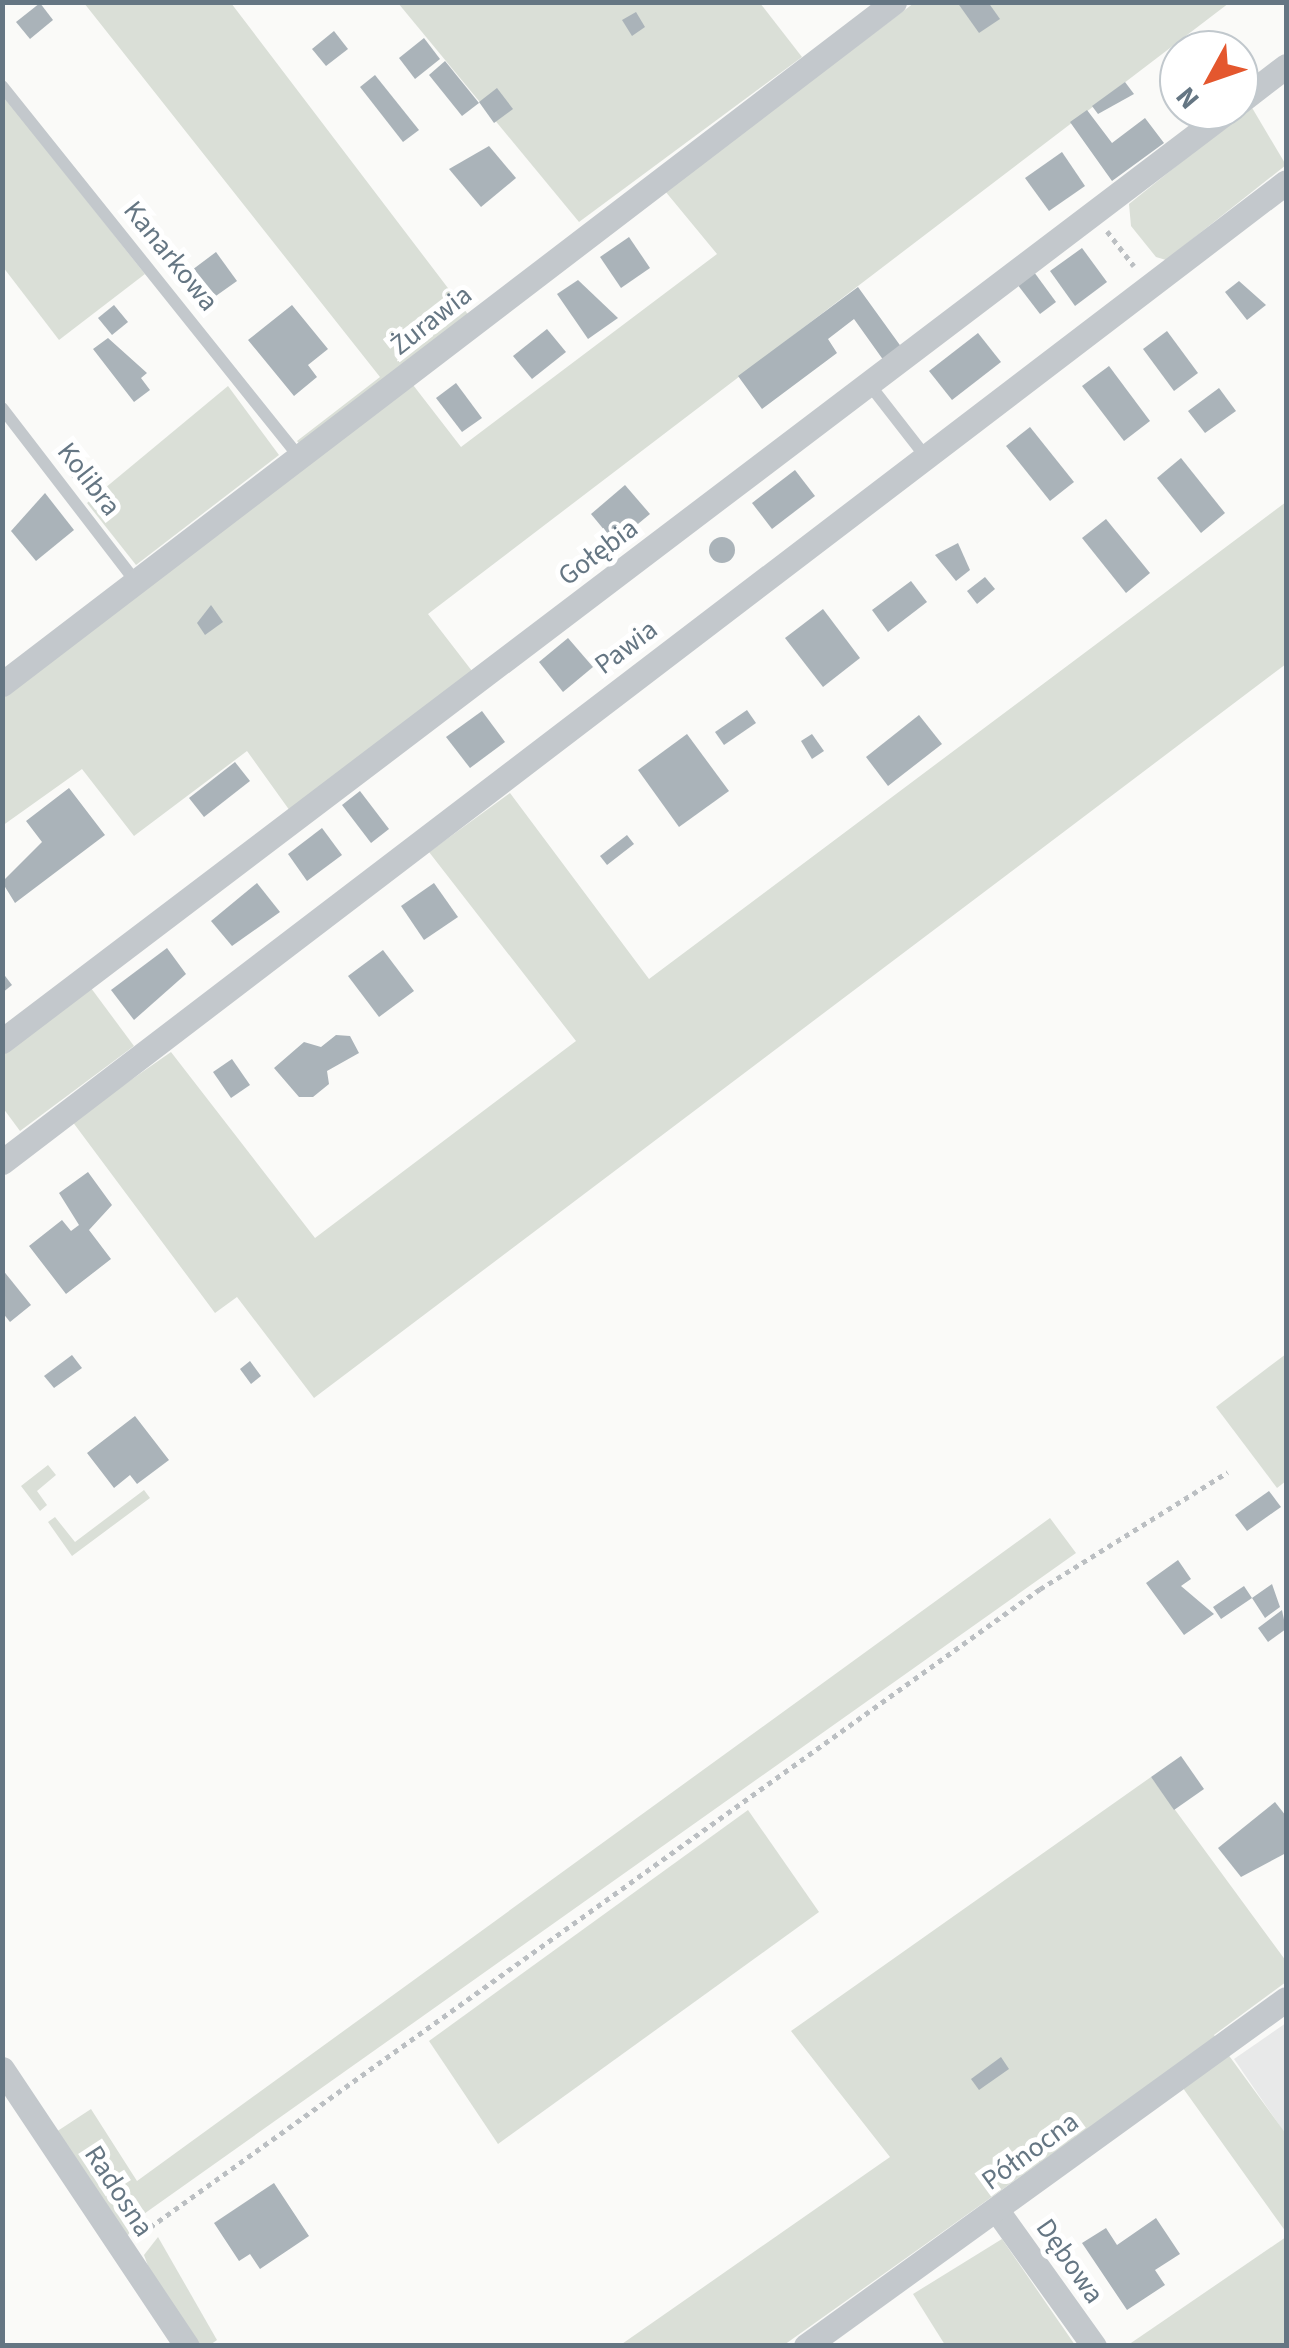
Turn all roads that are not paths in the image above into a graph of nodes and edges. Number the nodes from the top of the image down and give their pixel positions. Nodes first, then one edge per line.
1 (878, 7) edge
2 (1286, 66) edge
3 (2, 86) edge
4 (1259, 87) edge
5 (1202, 130) edge
6 (1286, 182) edge
7 (869, 384) junction
8 (2, 408) edge
9 (925, 456) junction
10 (300, 458) junction
11 (135, 581) junction
12 (2, 684) edge
13 (2, 1041) edge
14 (2, 1162) edge
15 (1286, 1999) edge
16 (2, 2069) edge
17 (998, 2212) junction
18 (186, 2346) edge
19 (806, 2346) edge
20 (1094, 2346) edge

1 - 10 street, Żurawia
2 - 4 street
3 - 10 lane, Kanarkowa
5 - 7 street, Gołębia
6 - 9 street, Pawia
7 - 9 lane
7 - 13 street, Gołębia
8 - 11 lane, Kolibra
9 - 14 street, Pawia
10 - 11 street, Żurawia
11 - 12 street, Żurawia
15 - 17 street, Północna
16 - 18 street, Radosna
17 - 19 street, Północna
17 - 20 street, Dębowa

